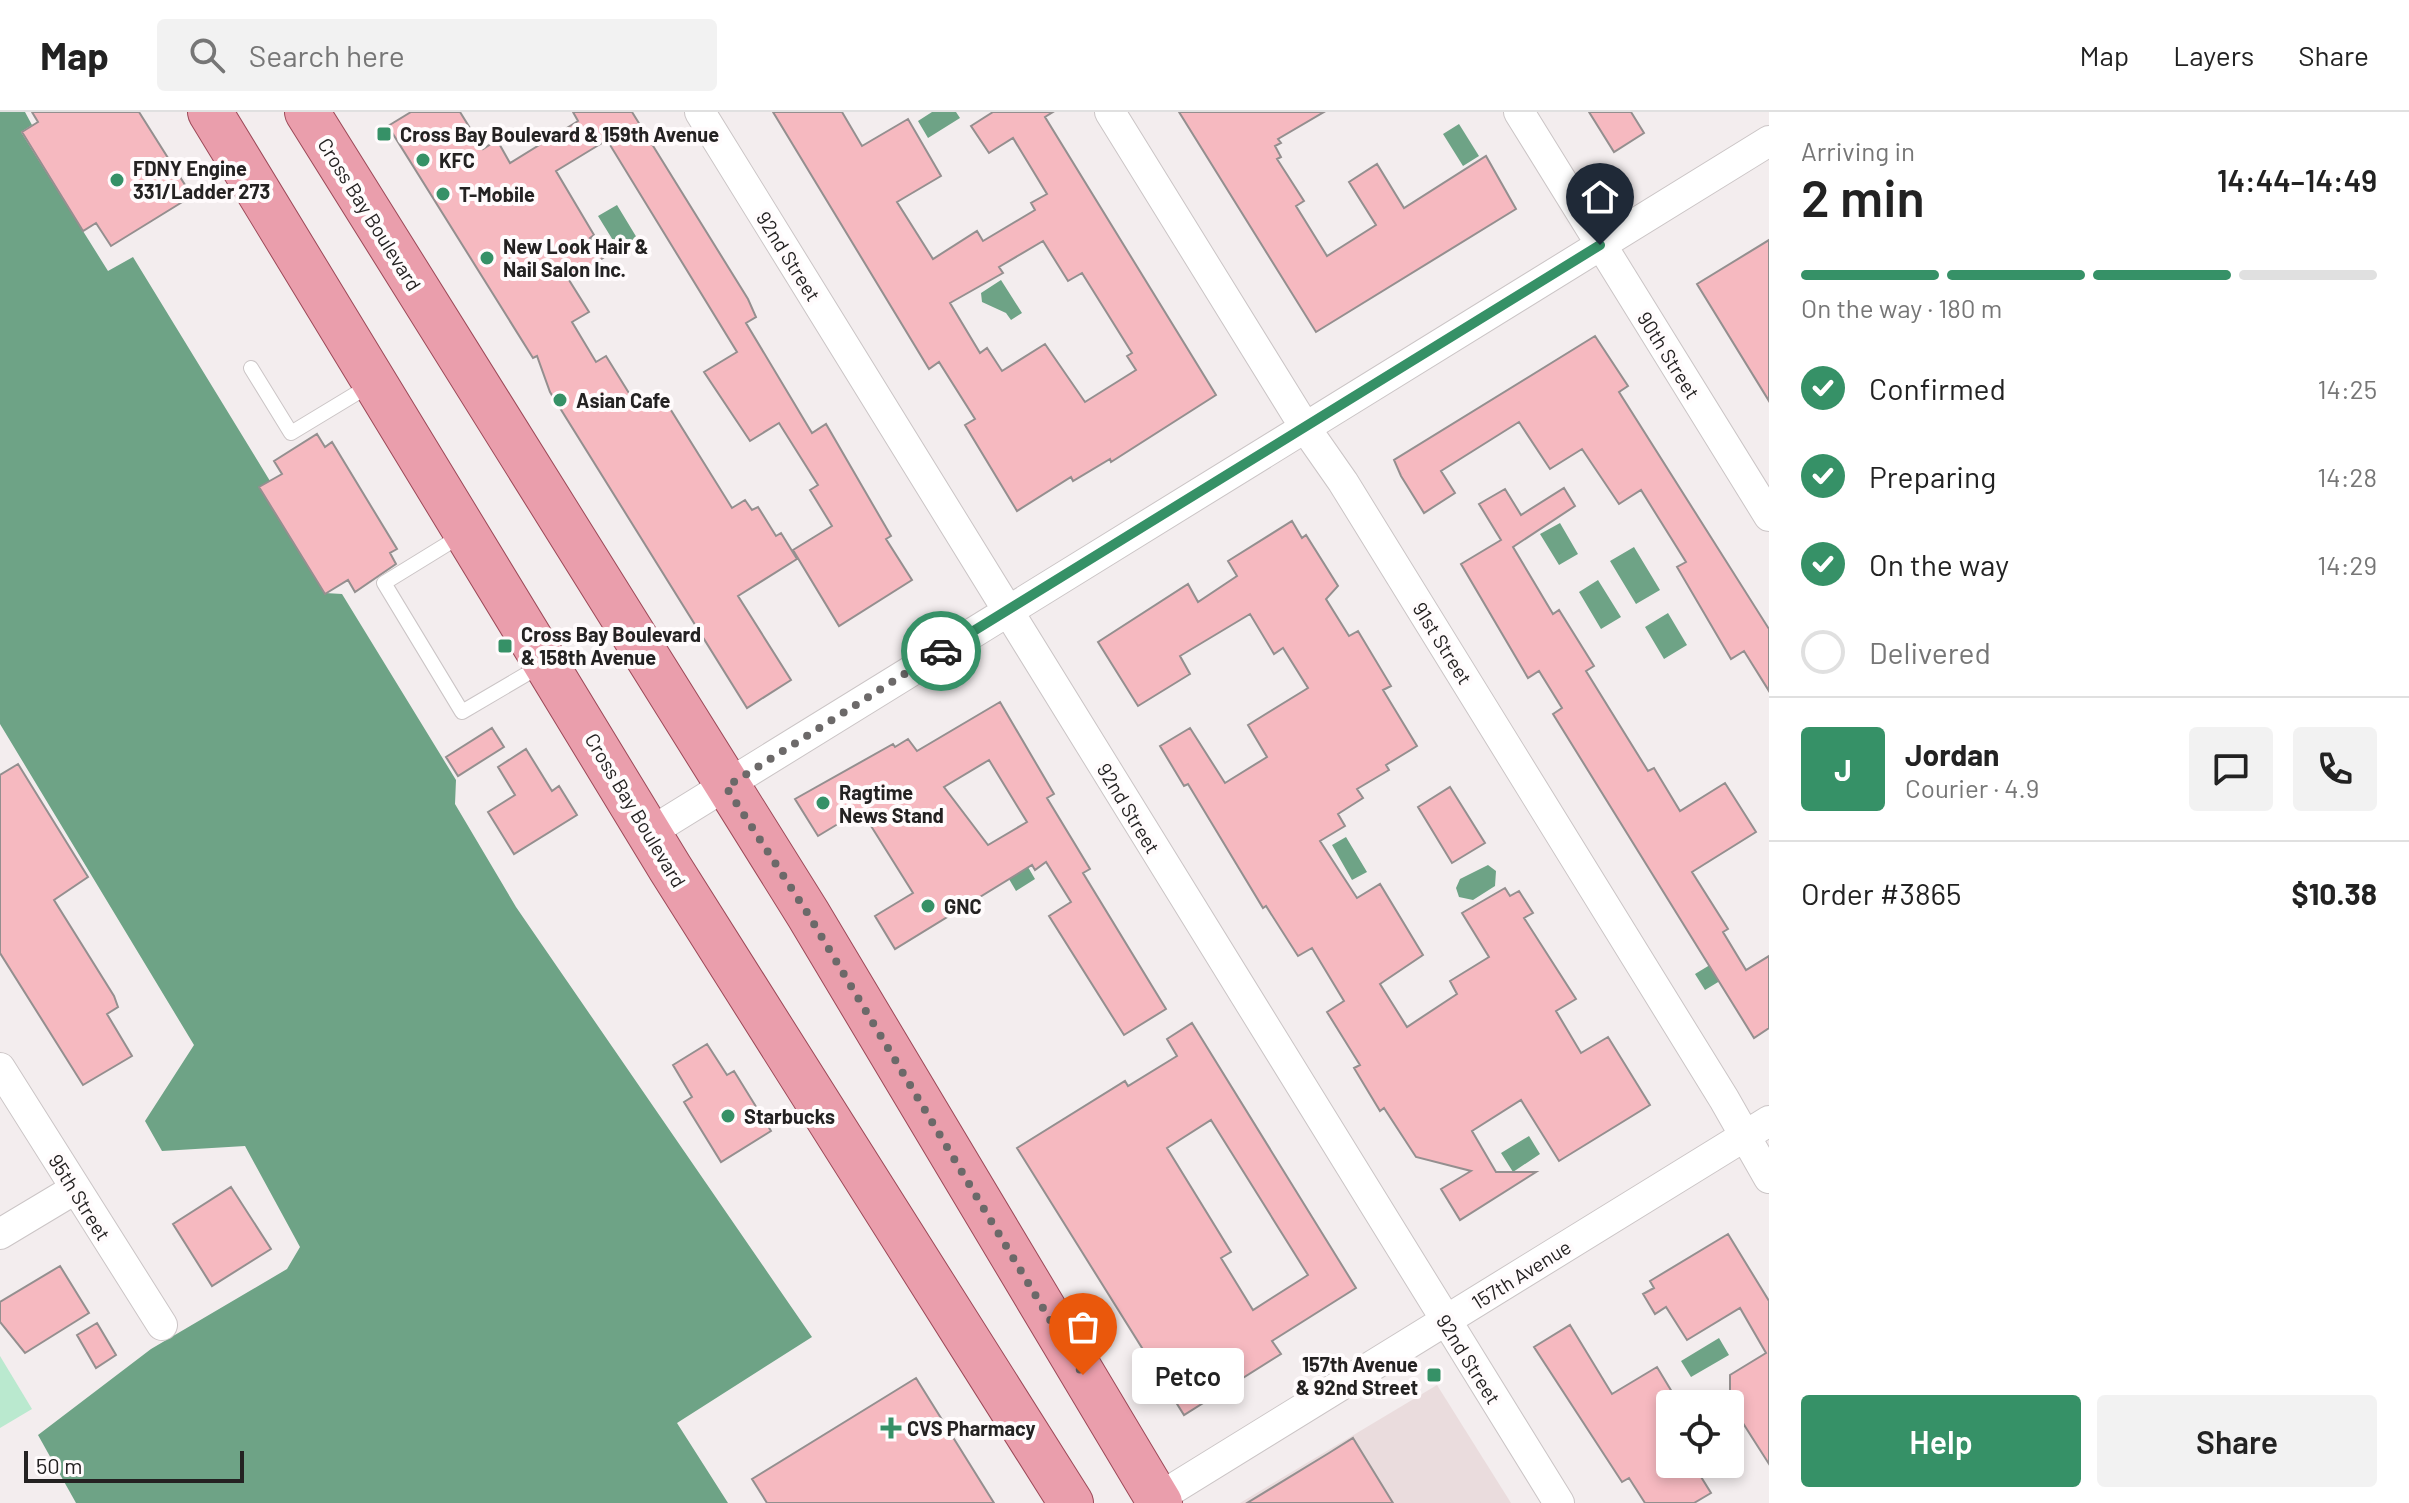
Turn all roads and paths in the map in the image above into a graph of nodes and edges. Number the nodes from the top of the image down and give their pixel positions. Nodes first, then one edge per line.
1 (307, 112) edge
2 (700, 112) edge
3 (1110, 112) edge
4 (1519, 112) edge
5 (220, 115) edge
6 (1769, 141) edge
7 (1600, 245) junction
8 (251, 368) dead end
9 (374, 382) junction
10 (1306, 429) junction
11 (1769, 516) edge
12 (466, 533) junction
13 (1008, 610) junction
14 (546, 663) junction
15 (726, 787) junction
16 (649, 833) junction
17 (0, 1068) edge
18 (1757, 1129) edge
19 (1769, 1178) edge
20 (75, 1189) junction
21 (0, 1234) edge
22 (1445, 1322) junction
23 (162, 1325) dead end
24 (1156, 1502) edge
25 (1071, 1503) edge
26 (1559, 1503) edge

1 - 15 main road, Cross Bay Boulevard
2 - 13 street, 92nd Street
3 - 10 street, 91st Street
4 - 7 street, 90th Street
5 - 9 main road, Cross Bay Boulevard
6 - 7 street
7 - 10 street
7 - 11 street, 90th Street
8 - 9 lane
9 - 12 main road, Cross Bay Boulevard
10 - 13 street
10 - 18 street, 91st Street
12 - 14 main road, Cross Bay Boulevard
12 - 14 lane
13 - 15 street
13 - 22 street, 92nd Street
14 - 16 main road, Cross Bay Boulevard
15 - 16 street
15 - 24 main road, Cross Bay Boulevard
16 - 25 main road, Cross Bay Boulevard
17 - 20 street, 95th Street
18 - 19 street, 91st Street
18 - 22 street, 157th Avenue
20 - 21 street
20 - 23 street, 95th Street
22 - 24 street, 157th Avenue
22 - 26 street, 92nd Street

